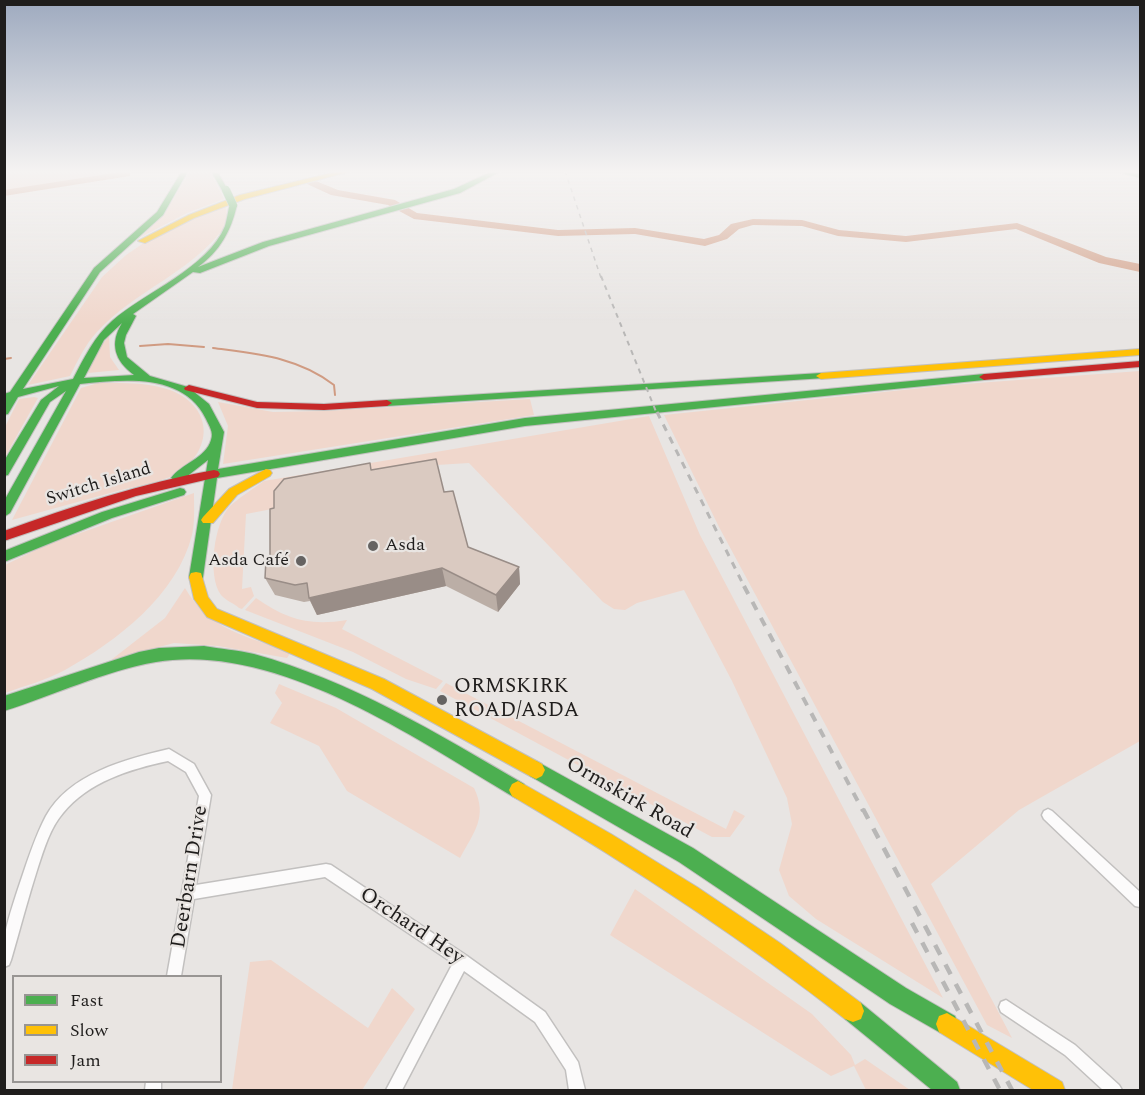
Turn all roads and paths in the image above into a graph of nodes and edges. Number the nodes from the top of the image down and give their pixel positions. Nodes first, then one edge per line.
1 (149, 222) edge
2 (179, 222) edge
3 (231, 222) edge
4 (348, 222) edge
5 (90, 280) junction
6 (168, 285) junction
7 (142, 303) junction
8 (1140, 351) edge
9 (1140, 364) edge
10 (28, 371) junction
11 (148, 379) junction
12 (76, 381) junction
13 (4, 383) edge
14 (171, 384) junction
15 (9, 395) edge
16 (51, 395) junction
17 (67, 396) junction
18 (4, 412) edge
19 (217, 443) junction
20 (319, 457) junction
21 (4, 472) edge
22 (266, 473) junction
23 (213, 478) junction
24 (168, 483) junction
25 (4, 513) edge
26 (41, 521) junction
27 (205, 525) junction
28 (4, 526) edge
29 (4, 536) edge
30 (4, 557) edge
31 (4, 706) edge
32 (1048, 815) dead end
33 (190, 893) junction
34 (1138, 894) edge
35 (4, 960) edge
36 (462, 961) junction
37 (174, 975) edge
38 (1006, 1007) dead end
39 (394, 1090) edge
40 (577, 1090) edge
41 (949, 1090) edge
42 (1054, 1090) edge
43 (1114, 1090) edge

1 - 5 main road
2 - 5 main road
3 - 6 main road, bridge
4 - 6 main road
5 - 10 main road
6 - 7 main road
7 - 11 main road
7 - 12 main road, Switch Island
8 - 14 main road
9 - 20 main road
10 - 13 main road
10 - 15 main road
11 - 12 main road
11 - 14 main road
12 - 15 main road
12 - 16 main road
12 - 17 main road, Switch Island
14 - 19 main road
15 - 16 main road
15 - 18 main road
16 - 17 main road
16 - 21 main road
17 - 25 main road, Switch Island
19 - 23 main road
19 - 24 main road
20 - 22 main road
20 - 23 main road
22 - 23 main road
22 - 27 main road
23 - 24 main road
23 - 27 main road
23 - 30 main road
24 - 26 main road, Switch Island
26 - 28 main road
26 - 29 main road
27 - 42 main road, Ormskirk Road
31 - 41 main road
32 - 34 street
33 - 35 street, Deerbarn Drive
33 - 36 street, Orchard Hey
33 - 37 street, Deerbarn Drive
36 - 39 street
36 - 40 street, Orchard Hey
38 - 43 street

